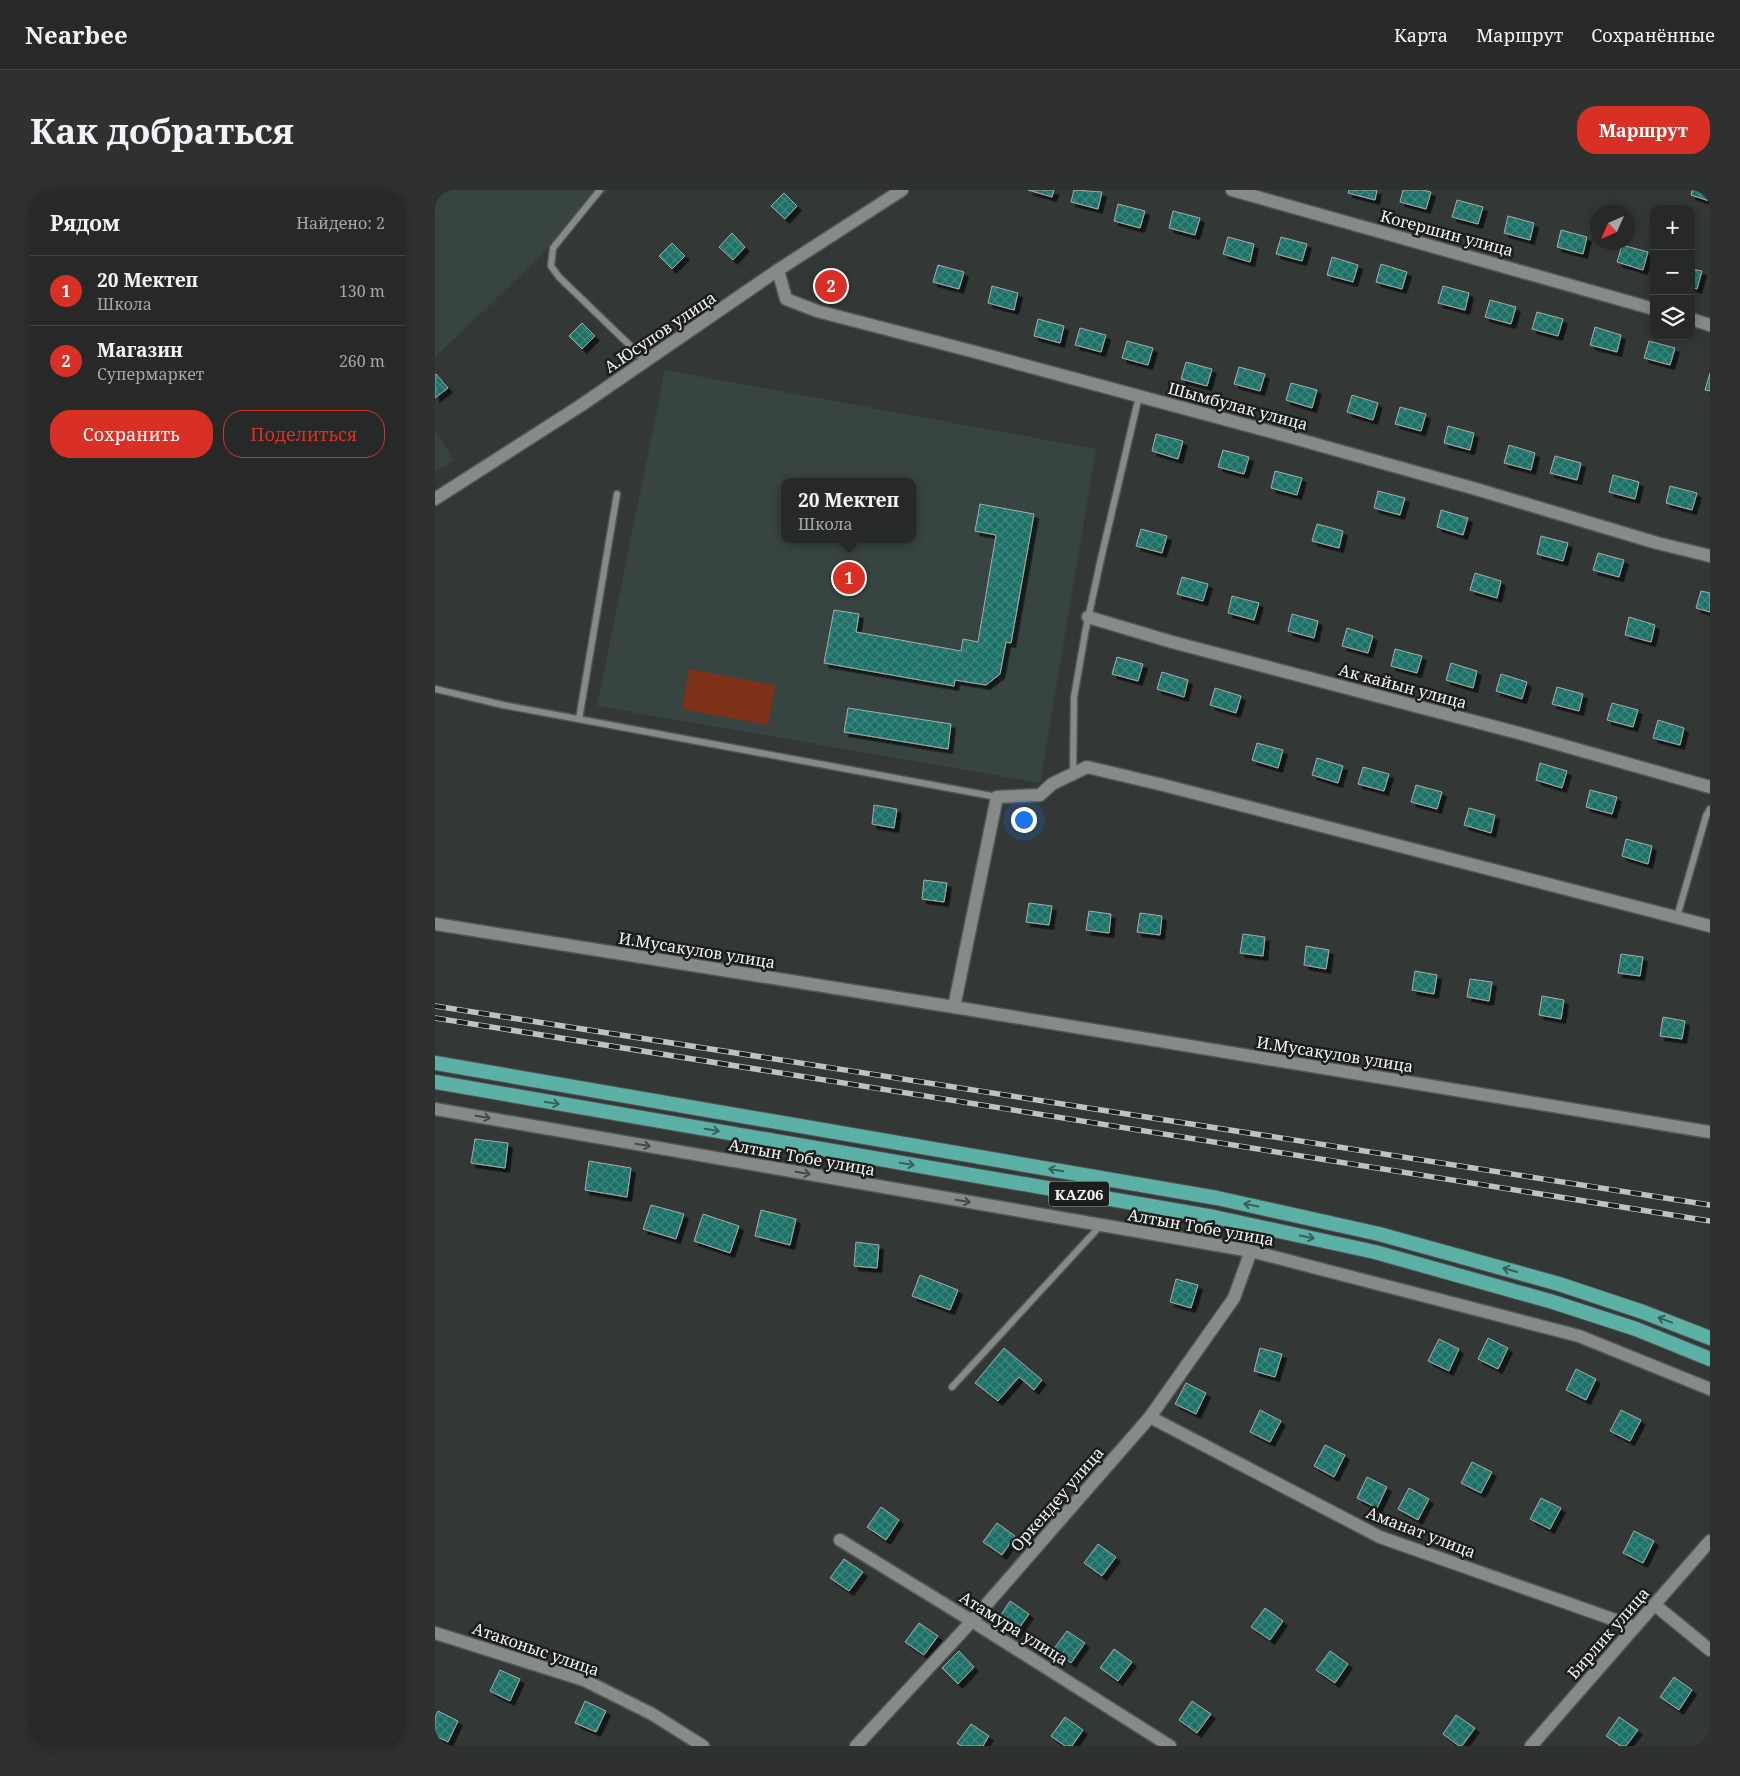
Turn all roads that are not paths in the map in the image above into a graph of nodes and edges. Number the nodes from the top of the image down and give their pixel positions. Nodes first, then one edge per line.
1 (601, 190) edge
2 (902, 190) edge
3 (1232, 190) edge
4 (778, 270) junction
5 (1650, 307) edge
6 (1695, 320) edge
7 (1710, 325) edge
8 (646, 361) junction
9 (1139, 396) junction
10 (617, 494) dead end
11 (435, 498) edge
12 (1710, 556) edge
13 (1088, 617) junction
14 (435, 689) edge
15 (579, 720) junction
16 (1073, 774) junction
17 (1710, 787) edge
18 (997, 797) junction
19 (1710, 808) edge
20 (1677, 917) junction
21 (435, 924) edge
22 (1710, 926) edge
23 (954, 1007) junction
24 (435, 1063) edge
25 (435, 1082) edge
26 (435, 1109) edge
27 (1710, 1132) edge
28 (1101, 1225) junction
29 (1251, 1251) junction
30 (1710, 1338) edge
31 (1710, 1359) edge
32 (952, 1388) dead end
33 (1710, 1389) edge
34 (1150, 1417) junction
35 (840, 1540) dead end
36 (1710, 1542) edge
37 (1655, 1605) junction
38 (972, 1621) junction
39 (1635, 1627) junction
40 (435, 1633) edge
41 (1710, 1650) edge
42 (703, 1746) edge
43 (856, 1746) edge
44 (1170, 1746) edge
45 (1531, 1746) edge

1 - 8 lane
2 - 4 street, А.Юсупов улица
3 - 5 street, Когершин улица
4 - 8 street, А.Юсупов улица
4 - 9 street, Шымбулак улица
6 - 7 street
8 - 11 street, А.Юсупов улица
9 - 12 street, Шымбулак улица
9 - 13 lane
10 - 15 lane
13 - 16 lane
13 - 17 street, Ак кайын улица
14 - 15 lane
15 - 18 lane
16 - 18 street
16 - 20 street
18 - 23 street
19 - 20 lane
20 - 22 street
21 - 23 street, И.Мусакулов улица
23 - 27 street, И.Мусакулов улица
30 -> 24 highway, KАZ06
25 -> 31 highway, KАZ06
26 -> 28 street, Алтын Тобе улица
28 - 29 street, Алтын Тобе улица
28 - 32 lane
29 - 33 street, Алтын Тобе улица
29 - 34 street, Оркендеу улица
34 - 38 street, Оркендеу улица
34 - 39 street, Аманат улица
35 - 38 street, Атамура улица
36 - 37 street, Бирлик улица
37 - 39 street, Бирлик улица
37 - 41 street
38 - 43 street, Оркендеу улица
38 - 44 street, Атамура улица
39 - 45 street, Бирлик улица
40 - 42 street, Атаконыс улица

